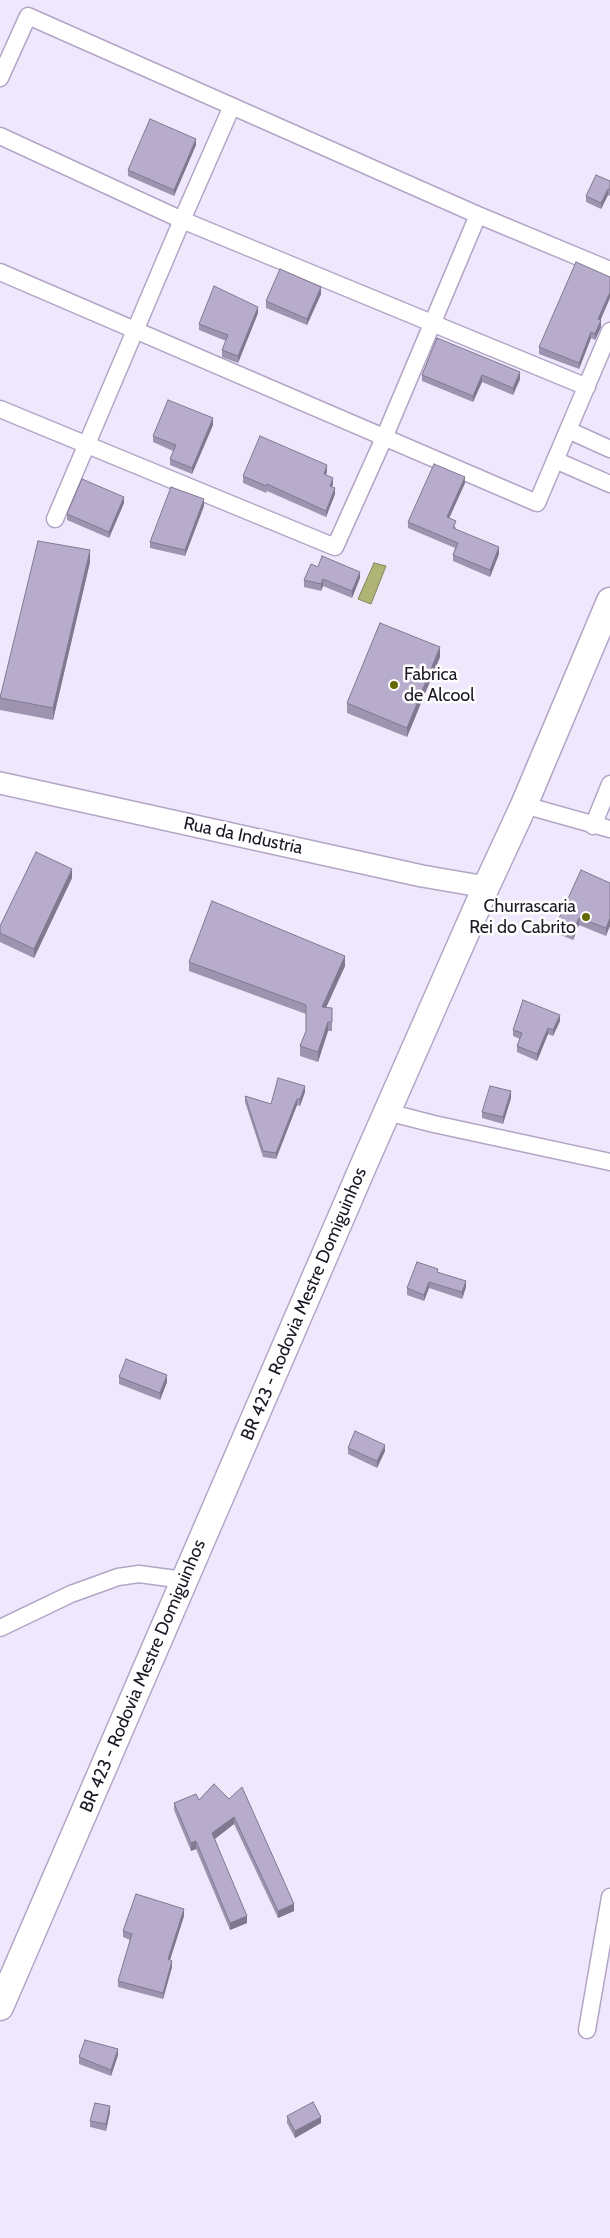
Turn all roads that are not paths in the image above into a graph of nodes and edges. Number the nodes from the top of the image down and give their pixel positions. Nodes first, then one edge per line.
1 (0, 78) edge
2 (232, 106) junction
3 (0, 136) edge
4 (478, 215) junction
5 (182, 220) junction
6 (610, 270) edge
7 (0, 272) edge
8 (432, 324) junction
9 (610, 331) edge
10 (135, 332) junction
11 (587, 387) junction
12 (0, 409) edge
13 (568, 430) junction
14 (384, 438) junction
15 (87, 443) junction
16 (610, 449) edge
17 (555, 460) junction
18 (610, 484) edge
19 (56, 519) dead end
20 (610, 601) edge
21 (0, 783) edge
22 (610, 784) edge
23 (524, 805) junction
24 (593, 826) junction
25 (610, 829) edge
26 (486, 887) junction
27 (387, 1112) junction
28 (610, 1162) edge
29 (184, 1580) junction
30 (0, 1628) edge
31 (610, 1897) edge
32 (607, 1920) edge
33 (0, 2008) edge
34 (587, 2030) dead end

1 - 2 street
2 - 4 street
2 - 5 street
3 - 5 street
4 - 6 street
4 - 8 street
5 - 8 street
5 - 10 street
7 - 10 street
8 - 11 street
8 - 14 street
9 - 11 street
10 - 14 street
10 - 15 street
11 - 13 street
12 - 15 street
13 - 16 street
13 - 17 street
14 - 15 street
14 - 17 street
15 - 19 street
17 - 18 street
20 - 23 main road, BR 423 - Rodovia Mestre Domiguinhos
21 - 26 street, Rua da Industria
22 - 24 street
23 - 24 street
23 - 26 main road, BR 423 - Rodovia Mestre Domiguinhos
24 - 25 street
26 - 27 main road, BR 423 - Rodovia Mestre Domiguinhos
27 - 28 street
27 - 29 main road, BR 423 - Rodovia Mestre Domiguinhos
29 - 30 street
29 - 33 main road, BR 423 - Rodovia Mestre Domiguinhos
31 - 32 street
32 - 34 street

